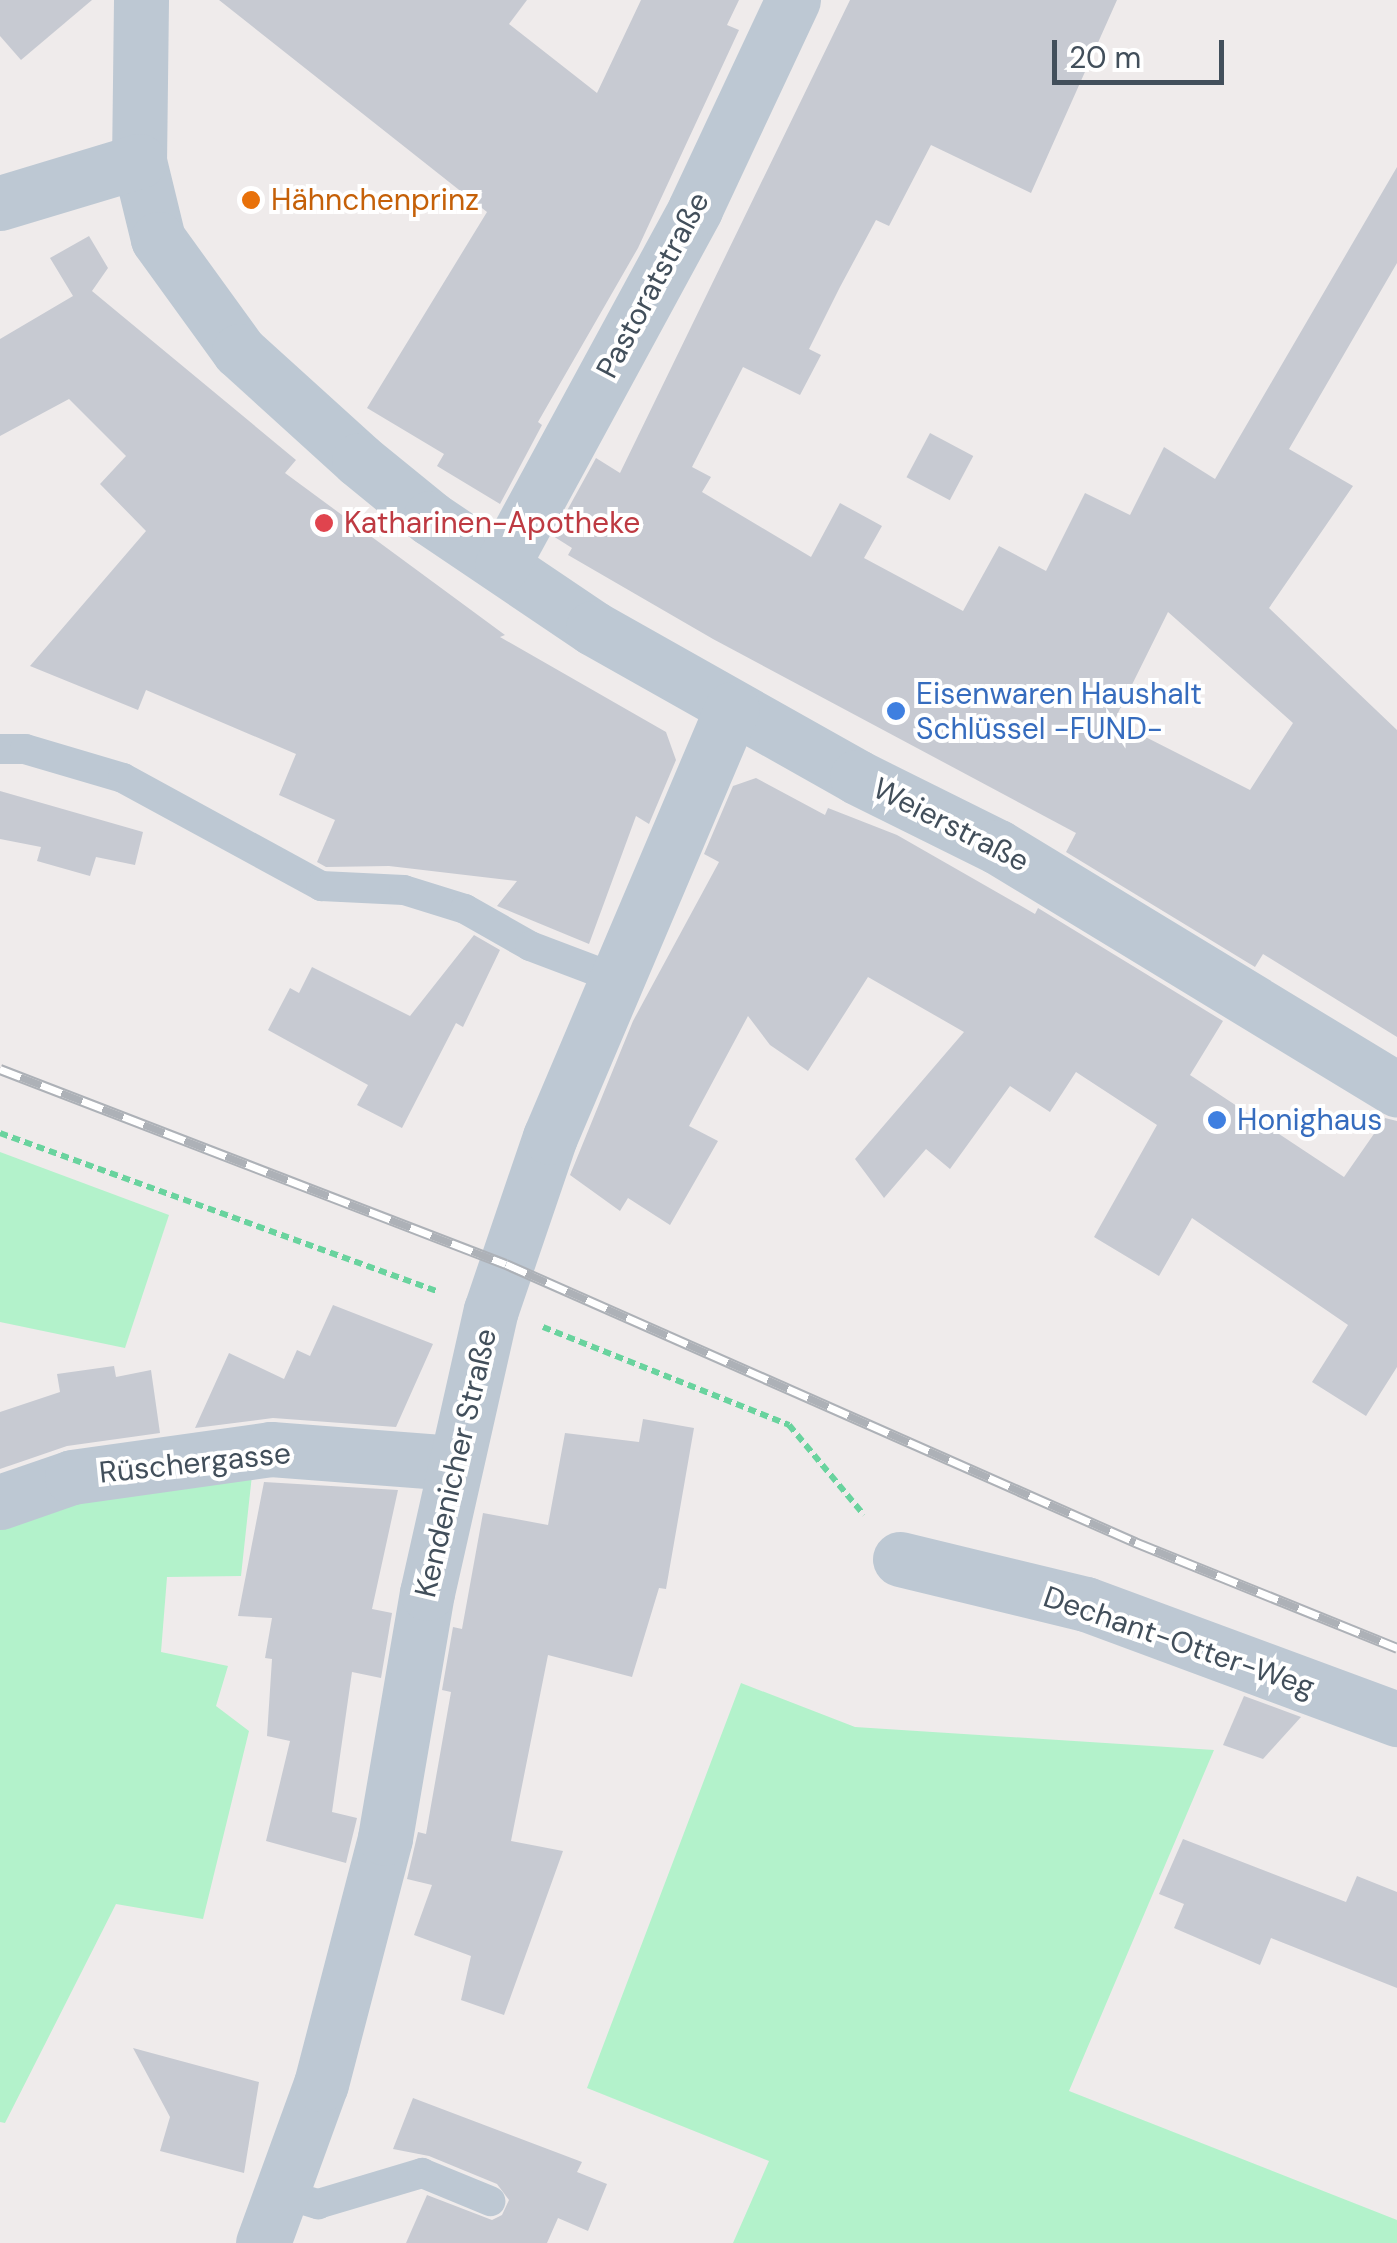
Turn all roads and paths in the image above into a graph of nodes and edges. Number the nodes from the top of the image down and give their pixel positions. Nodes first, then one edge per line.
1 (141, 0) edge
2 (793, 0) edge
3 (139, 161) junction
4 (0, 203) edge
5 (502, 565) junction
6 (732, 709) junction
7 (0, 749) edge
8 (620, 980) junction
9 (1397, 1090) edge
10 (0, 1133) edge
11 (490, 1310) junction
12 (453, 1463) junction
13 (0, 1502) edge
14 (900, 1559) joint
15 (1397, 1719) edge
16 (490, 2201) dead end
17 (272, 2218) edge

1 - 3 street, Weierstraße
2 - 5 street, Pastoratstraße
3 - 4 street
3 - 5 street, Weierstraße
5 - 6 street, Weierstraße
6 - 8 street, Kendenicher Straße
6 - 9 street, Weierstraße
7 - 8 lane
8 - 11 street, Kendenicher Straße
10 - 11 path
11 - 12 street, Kendenicher Straße
11 - 14 path
12 - 13 street, Rüschergasse
12 - 17 street, Kendenicher Straße
14 - 15 street, Dechant-Otter-Weg
16 - 17 lane

